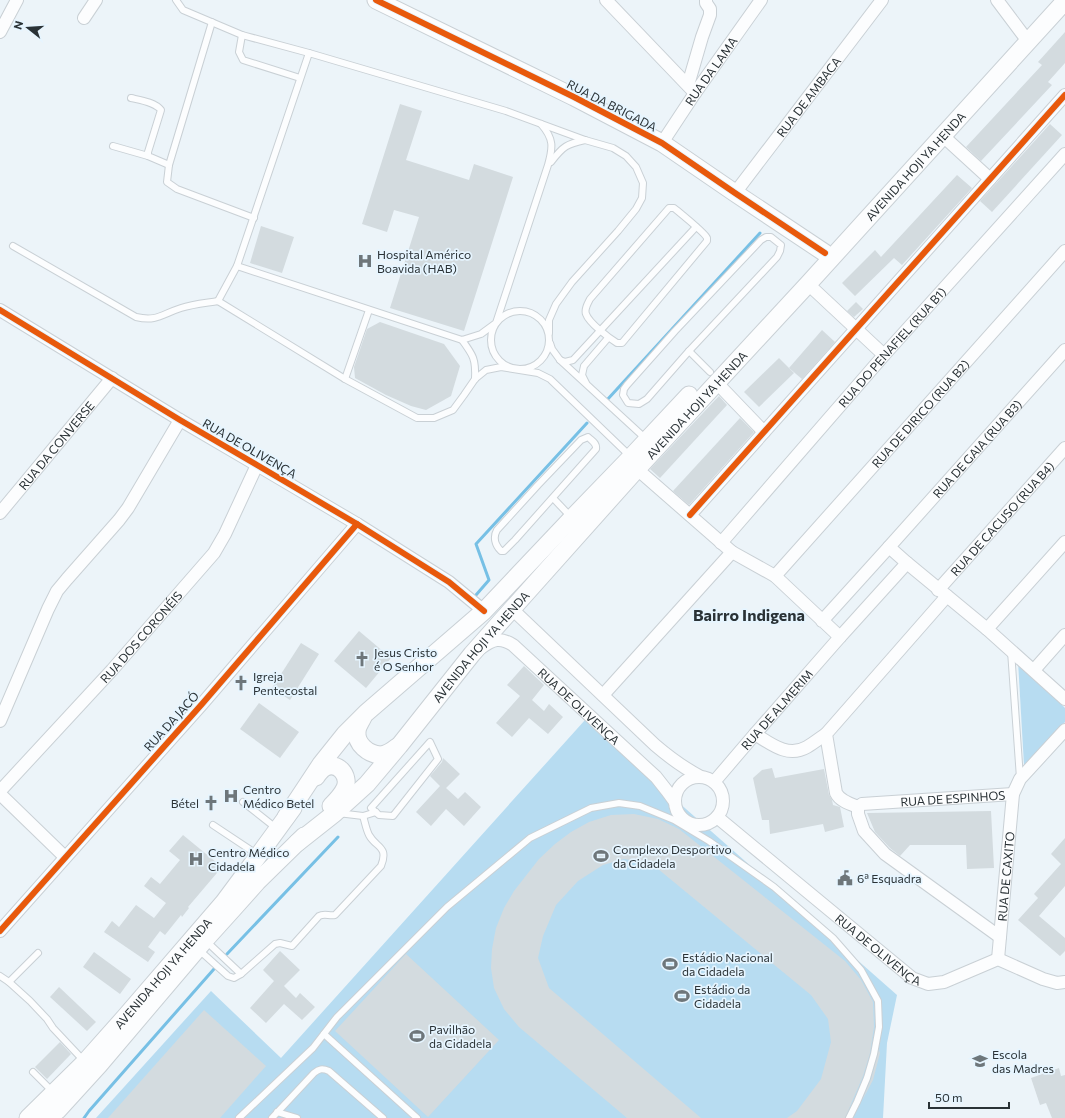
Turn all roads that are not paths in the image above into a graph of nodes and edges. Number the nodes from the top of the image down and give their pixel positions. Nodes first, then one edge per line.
1 (17, 0) edge
2 (96, 0) edge
3 (176, 0) edge
4 (376, 0) edge
5 (606, 0) edge
6 (706, 0) edge
7 (761, 0) edge
8 (882, 0) edge
9 (997, 0) edge
10 (1054, 0) edge
11 (1065, 1) edge
12 (84, 18) dead end
13 (212, 22) junction
14 (0, 32) edge
15 (242, 36) junction
16 (1024, 36) junction
17 (308, 53) junction
18 (300, 78) junction
19 (691, 89) junction
20 (1065, 95) edge
21 (131, 98) dead end
22 (540, 124) junction
23 (943, 136) junction
24 (585, 140) junction
25 (662, 143) junction
26 (113, 146) dead end
27 (1065, 154) edge
28 (148, 156) junction
29 (169, 165) junction
30 (548, 165) junction
31 (990, 179) junction
32 (734, 193) junction
33 (254, 218) junction
34 (696, 227) junction
35 (13, 246) dead end
36 (1065, 250) edge
37 (825, 253) junction
38 (237, 266) junction
39 (808, 284) junction
40 (218, 301) junction
41 (0, 310) edge
42 (368, 310) junction
43 (496, 323) junction
44 (856, 329) junction
45 (600, 330) junction
46 (549, 333) junction
47 (608, 338) junction
48 (462, 340) junction
49 (550, 340) junction
50 (1065, 350) edge
51 (689, 352) junction
52 (884, 355) junction
53 (560, 360) junction
54 (518, 370) junction
55 (713, 377) junction
56 (112, 378) junction
57 (345, 379) junction
58 (475, 379) junction
59 (588, 387) junction
60 (180, 420) junction
61 (764, 432) junction
62 (647, 440) junction
63 (1065, 448) edge
64 (634, 463) junction
65 (257, 465) junction
66 (554, 498) junction
67 (0, 513) edge
68 (690, 515) junction
69 (572, 518) junction
70 (357, 524) junction
71 (1065, 542) edge
72 (721, 543) junction
73 (889, 547) junction
74 (732, 552) junction
75 (907, 563) junction
76 (775, 576) junction
77 (943, 593) junction
78 (512, 609) junction
79 (484, 612) junction
80 (822, 621) junction
81 (987, 629) junction
82 (1065, 635) edge
83 (840, 637) junction
84 (1010, 650) junction
85 (472, 654) junction
86 (1034, 670) junction
87 (603, 695) junction
88 (1065, 699) edge
89 (366, 713) junction
90 (0, 721) edge
91 (1065, 730) edge
92 (755, 734) junction
93 (826, 734) junction
94 (399, 746) junction
95 (701, 777) junction
96 (1020, 779) junction
97 (714, 782) junction
98 (0, 792) edge
99 (1014, 794) junction
100 (243, 802) dead end
101 (675, 802) junction
102 (858, 807) junction
103 (376, 812) junction
104 (335, 813) junction
105 (363, 816) junction
106 (717, 817) junction
107 (282, 823) junction
108 (213, 825) dead end
109 (297, 843) junction
110 (258, 856) junction
111 (65, 857) junction
112 (0, 931) edge
113 (1000, 937) junction
114 (201, 944) junction
115 (38, 952) dead end
116 (998, 959) junction
117 (240, 974) junction
118 (0, 976) edge
119 (9, 982) junction
120 (1065, 982) edge
121 (324, 1034) junction
122 (85, 1062) junction
123 (33, 1072) dead end
124 (54, 1092) junction
125 (277, 1112) junction
126 (53, 1115) edge
127 (28, 1118) edge
128 (239, 1118) edge
129 (272, 1118) edge
130 (297, 1118) edge
131 (383, 1118) edge
132 (417, 1118) edge
133 (848, 1118) edge

1 - 14 street
2 - 12 street
3 - 13 lane
4 - 25 main road, RUA DA BRIGADA
5 - 19 street
6 - 19 street
7 - 19 street, RUA DA LAMA
8 - 32 street, RUA DE AMBACA
9 - 16 street
10 - 16 main road, AVENIDA HOJI YA HENDA
11 - 23 main road, AVENIDA HOJI YA HENDA
13 - 15 lane
13 - 29 lane
15 - 17 lane
15 - 18 lane
16 - 37 main road, AVENIDA HOJI YA HENDA
17 - 18 lane
17 - 22 lane
18 - 33 lane
19 - 25 street, RUA DA LAMA
20 - 31 street
21 - 28 lane
22 - 24 lane
22 - 30 lane
23 - 31 street
23 - 39 main road, AVENIDA HOJI YA HENDA
24 - 30 lane
24 - 46 lane
25 - 32 main road, RUA DA BRIGADA
26 - 28 lane
27 - 52 street, RUA DO PENAFIEL (RUA B1)
28 - 29 lane
29 - 33 lane
30 - 43 lane
31 - 44 street
32 - 37 main road, RUA DA BRIGADA
33 - 38 lane
34 - 45 lane
34 - 45 lane
34 - 47 lane
35 - 40 lane
36 - 76 street, RUA DE DIRICO (RUA B2)
37 - 55 main road, AVENIDA HOJI YA HENDA
38 - 40 lane
38 - 42 lane
39 - 44 street
39 - 55 main road, AVENIDA HOJI YA HENDA
40 - 57 lane
41 - 56 street, RUA DE OLIVENÇA
42 - 48 lane
42 - 57 lane
43 - 46 lane
43 - 48 lane
43 - 54 lane
44 - 52 street
44 - 61 street
45 - 47 lane
45 - 53 lane
46 - 49 lane
47 - 59 lane
48 - 58 lane
49 - 53 lane
49 - 54 lane
50 - 73 street, RUA DE GAIA (RUA B3)
51 - 51 lane
51 - 55 lane
52 - 72 street, RUA DO PENAFIEL (RUA B1)
53 - 59 lane
54 - 58 lane
54 - 64 lane
55 - 61 street
55 - 62 main road, AVENIDA HOJI YA HENDA
55 - 64 main road, AVENIDA HOJI YA HENDA
56 - 60 street, RUA DE OLIVENÇA
56 - 67 street, RUA DA CONVERSE
57 - 58 lane
59 - 62 lane
60 - 65 street, RUA DE OLIVENÇA
60 - 90 street
61 - 68 street
62 - 64 main road, AVENIDA HOJI YA HENDA
63 - 77 street, RUA DE CACUSO (RUA B4)
64 - 68 street
64 - 69 main road, AVENIDA HOJI YA HENDA
64 - 78 main road, AVENIDA HOJI YA HENDA
65 - 70 street, RUA DE OLIVENÇA
65 - 98 street, RUA DOS CORONÉIS
66 - 66 lane
66 - 69 lane
68 - 72 street
69 - 79 main road, AVENIDA HOJI YA HENDA
70 - 79 street, RUA DE OLIVENÇA
70 - 111 street, RUA DA JACÓ
71 - 81 street
72 - 74 street
73 - 75 street
73 - 80 street, RUA DE GAIA (RUA B3)
74 - 76 street
74 - 87 street
75 - 77 street
75 - 83 street, RUA DE ALMERIM
76 - 80 street
77 - 81 street
77 - 93 street, RUA DE CACUSO (RUA B4)
78 - 85 main road, AVENIDA HOJI YA HENDA
78 - 87 street
79 - 89 main road, AVENIDA HOJI YA HENDA
80 - 83 street
81 - 84 street
82 - 86 street
83 - 92 street, RUA DE ALMERIM
84 - 86 street
84 - 96 lane
85 - 94 main road, AVENIDA HOJI YA HENDA
85 - 101 street, RUA DE OLIVENÇA
86 - 88 street
87 - 95 street
89 - 94 main road
89 - 107 main road, AVENIDA HOJI YA HENDA
91 - 96 street, RUA DE ESPINHOS
92 - 93 street, RUA DE CACUSO (RUA B4)
92 - 97 street, RUA DE ALMERIM
93 - 102 street
94 - 104 main road, AVENIDA HOJI YA HENDA
95 - 97 street
95 - 101 street
96 - 99 street, RUA DE ESPINHOS
97 - 106 street
98 - 111 street
99 - 102 street, RUA DE ESPINHOS
99 - 113 street, RUA DE CAXITO
100 - 107 lane
101 - 106 street
102 - 113 street
103 - 103 lane
103 - 105 lane
104 - 105 lane
104 - 109 main road, AVENIDA HOJI YA HENDA
105 - 117 lane
106 - 116 street, RUA DE OLIVENÇA
107 - 109 main road
107 - 110 main road, AVENIDA HOJI YA HENDA
108 - 110 lane
109 - 114 main road, AVENIDA HOJI YA HENDA
110 - 122 main road, AVENIDA HOJI YA HENDA
111 - 112 street, RUA DA JACÓ
113 - 116 street, RUA DE CAXITO
114 - 117 lane
114 - 117 lane
114 - 126 main road, AVENIDA HOJI YA HENDA
115 - 119 lane
116 - 120 street
118 - 119 lane
119 - 122 lane
121 - 128 lane
121 - 132 lane
121 - 133 lane
122 - 124 main road, AVENIDA HOJI YA HENDA
123 - 124 lane
124 - 127 main road, AVENIDA HOJI YA HENDA
125 - 129 lane
125 - 130 lane
125 - 131 lane

